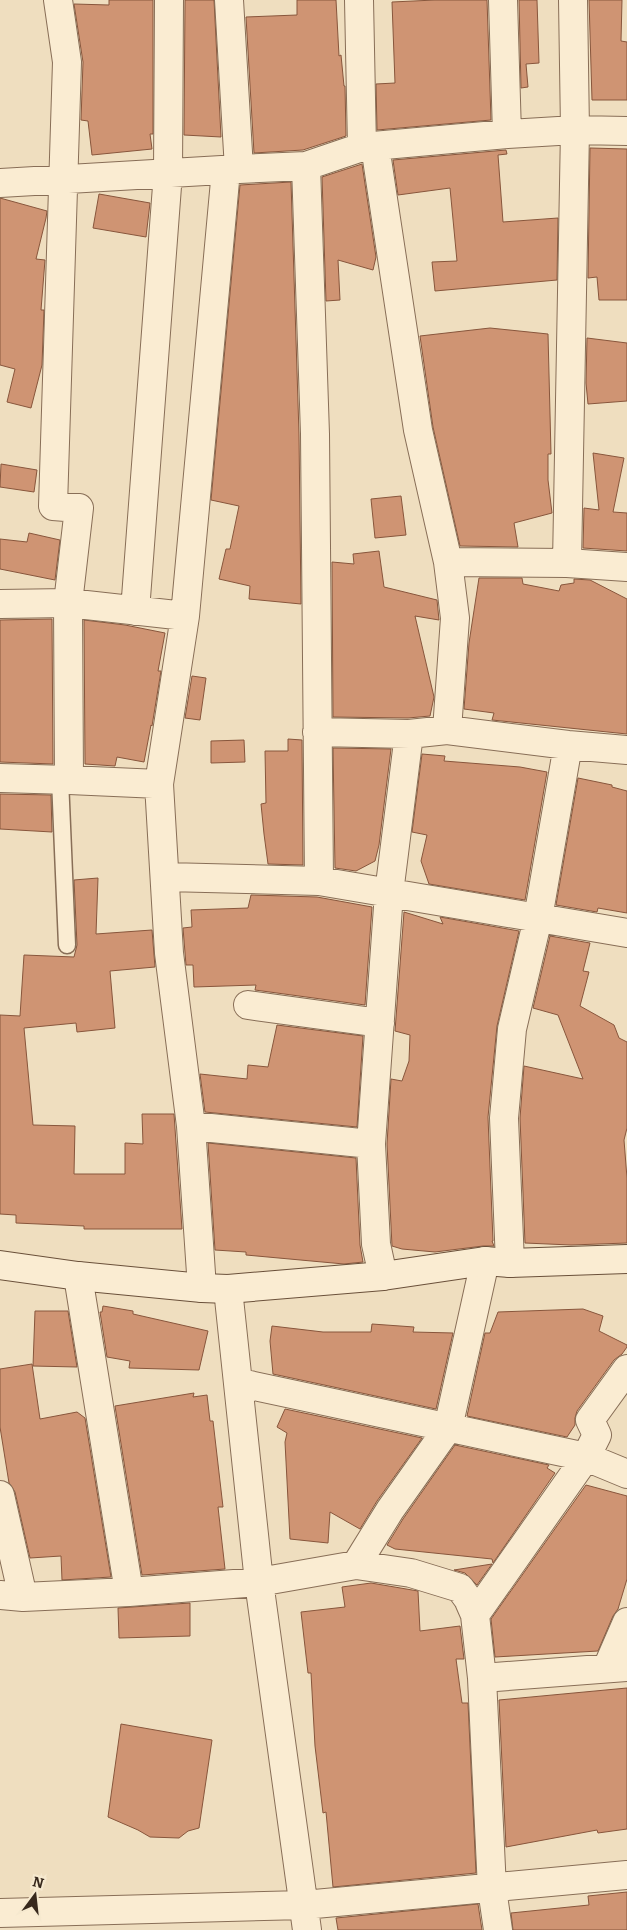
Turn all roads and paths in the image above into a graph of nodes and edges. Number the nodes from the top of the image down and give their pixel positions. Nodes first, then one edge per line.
1 (58, 0) edge
2 (169, 0) edge
3 (230, 0) edge
4 (359, 0) edge
5 (503, 0) edge
6 (573, 0) edge
7 (574, 130) junction
8 (627, 131) edge
9 (508, 134) junction
10 (369, 146) junction
11 (306, 166) junction
12 (232, 169) junction
13 (168, 173) junction
14 (64, 180) junction
15 (0, 183) edge
16 (448, 562) junction
17 (567, 563) junction
18 (627, 567) edge
19 (68, 603) junction
20 (0, 604) edge
21 (135, 611) junction
22 (185, 616) junction
23 (447, 730) junction
24 (317, 732) junction
25 (409, 734) junction
26 (568, 745) junction
27 (627, 750) edge
28 (0, 778) edge
29 (65, 780) junction
30 (159, 784) junction
31 (166, 878) junction
32 (319, 881) junction
33 (389, 893) junction
34 (538, 918) junction
35 (627, 933) edge
36 (66, 945) dead end
37 (248, 1005) dead end
38 (380, 1023) junction
39 (191, 1126) junction
40 (371, 1144) junction
41 (627, 1259) edge
42 (497, 1262) junction
43 (0, 1265) edge
44 (78, 1276) junction
45 (383, 1276) junction
46 (215, 1288) junction
47 (627, 1369) edge
48 (240, 1383) junction
49 (448, 1428) junction
50 (586, 1457) junction
51 (627, 1474) edge
52 (0, 1495) edge
53 (356, 1565) junction
54 (259, 1582) junction
55 (129, 1592) junction
56 (11, 1596) edge
57 (475, 1615) junction
58 (627, 1622) edge
59 (617, 1668) edge
60 (482, 1678) junction
61 (627, 1875) edge
62 (492, 1889) junction
63 (0, 1913) edge
64 (306, 1917) edge
65 (169, 1919) edge
66 (55, 1920) edge
67 (498, 1930) edge

1 - 14 street
2 - 13 street
3 - 12 street
4 - 10 street
5 - 9 street
6 - 7 street
7 - 8 street
7 - 9 street
7 - 17 street
9 - 10 street
10 - 11 street
10 - 16 street
11 - 12 street
11 - 24 street
12 - 13 street
12 - 22 street
13 - 14 street
13 - 21 street
14 - 15 street
14 - 19 street
16 - 17 street
16 - 23 street
17 - 18 street
19 - 20 street
19 - 21 street
19 - 29 street
21 - 22 street
22 - 30 street
23 - 25 street
23 - 26 street
24 - 25 street
24 - 32 street
25 - 33 street
26 - 27 street
26 - 34 street
28 - 29 street
29 - 30 street
29 - 36 lane
30 - 31 street
31 - 32 street
31 - 39 street
32 - 33 street
33 - 34 street
33 - 38 street
34 - 35 street
34 - 42 street
37 - 38 street
38 - 40 street
39 - 40 street
39 - 46 street
40 - 45 street
41 - 42 street
42 - 45 street
42 - 49 street
43 - 44 street
44 - 46 street
44 - 55 street
45 - 46 street
46 - 48 street
47 - 50 street
48 - 49 street
48 - 54 street
49 - 50 street
49 - 53 street
50 - 51 street
50 - 57 street
52 - 56 street
53 - 54 street
53 - 57 street
54 - 55 street
54 - 64 street
55 - 56 street
57 - 60 street
58 - 59 street
59 - 60 street
60 - 62 street
61 - 62 street
62 - 64 street
62 - 67 street
63 - 66 street
64 - 65 street
65 - 66 street

